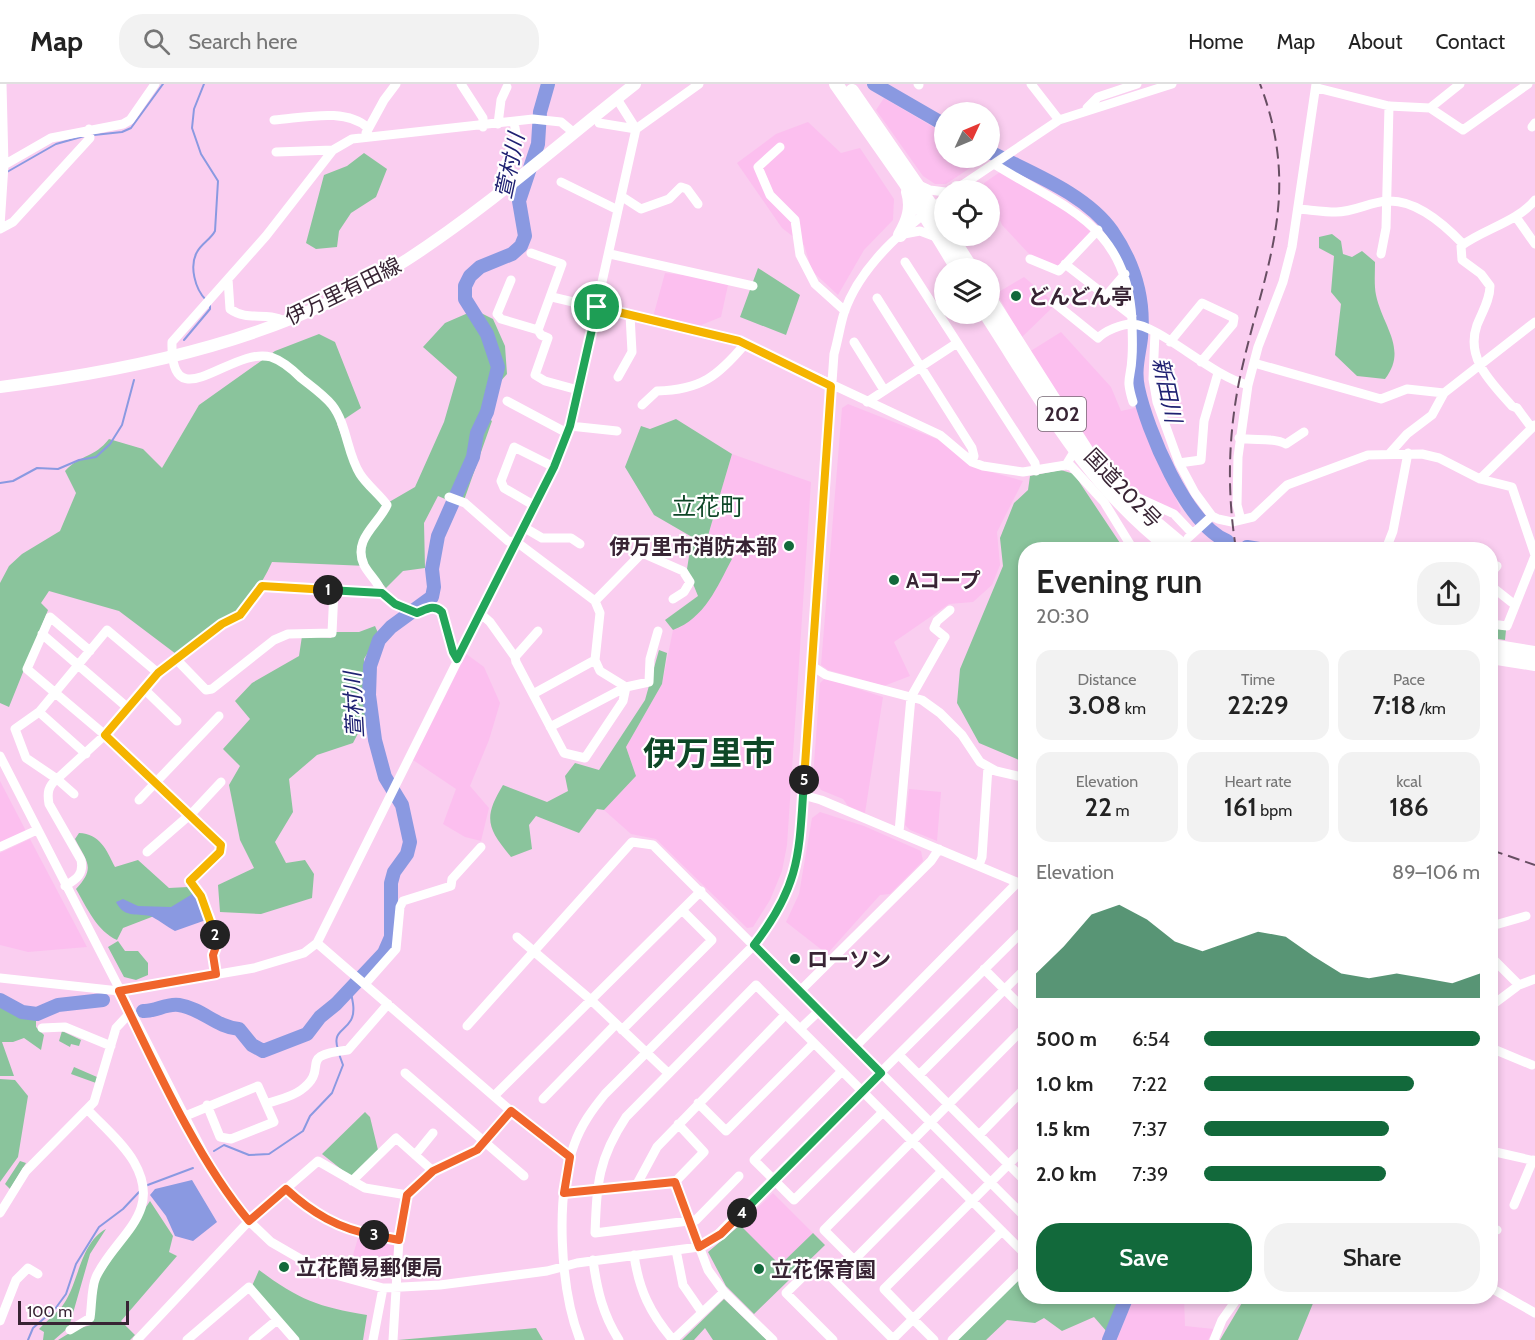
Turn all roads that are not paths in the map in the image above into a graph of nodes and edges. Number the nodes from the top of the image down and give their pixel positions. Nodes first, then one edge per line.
1 (2, 84) edge
2 (155, 84) edge
3 (396, 84) edge
4 (461, 84) edge
5 (635, 84) edge
6 (699, 84) edge
7 (836, 84) edge
8 (847, 84) edge
9 (1031, 84) edge
10 (1137, 84) edge
11 (1172, 84) edge
12 (1460, 84) edge
13 (1528, 84) edge
14 (1316, 86) edge
15 (507, 87) dead end
16 (616, 99) junction
17 (1389, 106) junction
18 (1430, 108) junction
19 (1085, 110) junction
20 (274, 120) dead end
21 (1059, 120) junction
22 (514, 122) junction
23 (599, 123) dead end
24 (498, 124) junction
25 (483, 127) junction
26 (636, 129) junction
27 (573, 132) junction
28 (89, 133) junction
29 (366, 133) junction
30 (780, 147) dead end
31 (333, 150) junction
32 (276, 152) dead end
33 (1000, 160) edge
34 (988, 168) edge
35 (1000, 168) edge
36 (502, 170) dead end
37 (3, 171) junction
38 (969, 180) edge
39 (561, 182) dead end
40 (912, 184) junction
41 (934, 190) edge
42 (621, 196) junction
43 (1535, 200) edge
44 (1385, 201) junction
45 (1, 203) edge
46 (698, 204) dead end
47 (934, 206) edge
48 (1299, 209) junction
49 (618, 210) junction
50 (929, 210) junction
51 (1516, 217) junction
52 (934, 218) edge
53 (0, 227) edge
54 (1098, 230) junction
55 (934, 233) edge
56 (900, 235) junction
57 (1463, 244) junction
58 (1535, 244) edge
59 (954, 246) edge
60 (531, 254) dead end
61 (610, 254) junction
62 (1381, 254) dead end
63 (963, 258) edge
64 (1030, 260) dead end
65 (905, 262) dead end
66 (1065, 264) junction
67 (1125, 274) junction
68 (228, 279) junction
69 (512, 280) dead end
70 (753, 286) dead end
71 (1106, 296) junction
72 (552, 297) junction
73 (877, 298) dead end
74 (1057, 305) dead end
75 (597, 307) junction
76 (845, 311) junction
77 (630, 315) junction
78 (1000, 316) edge
79 (1132, 320) junction
80 (285, 321) junction
81 (1535, 322) edge
82 (993, 324) edge
83 (538, 330) junction
84 (1155, 332) junction
85 (855, 342) dead end
86 (1170, 342) junction
87 (957, 343) junction
88 (745, 344) junction
89 (171, 356) junction
90 (1201, 362) junction
91 (1254, 363) junction
92 (1480, 365) junction
93 (920, 367) junction
94 (1218, 373) junction
95 (618, 377) dead end
96 (1248, 385) junction
97 (831, 386) junction
98 (0, 387) edge
99 (578, 390) junction
100 (885, 390) junction
101 (1444, 393) junction
102 (507, 401) dead end
103 (867, 402) junction
104 (1133, 402) dead end
105 (642, 405) dead end
106 (1533, 426) edge
107 (568, 429) junction
108 (617, 431) dead end
109 (1304, 432) dead end
110 (1239, 438) junction
111 (1077, 447) junction
112 (1390, 453) junction
113 (1408, 453) junction
114 (972, 462) junction
115 (1179, 463) junction
116 (1066, 465) junction
117 (554, 467) junction
118 (1036, 471) junction
119 (1480, 479) junction
120 (449, 497) dead end
121 (1114, 498) junction
122 (535, 506) junction
123 (1212, 516) junction
124 (1241, 520) junction
125 (1146, 521) junction
126 (525, 528) junction
127 (1194, 531) junction
128 (1130, 542) edge
129 (1165, 542) edge
130 (1177, 542) edge
131 (1184, 542) edge
132 (1389, 542) edge
133 (518, 543) junction
134 (580, 544) dead end
135 (1535, 555) edge
136 (334, 590) junction
137 (1498, 592) edge
138 (382, 593) junction
139 (673, 599) dead end
140 (595, 601) junction
141 (1515, 605) junction
142 (950, 610) dead end
143 (480, 613) junction
144 (1498, 625) edge
145 (538, 631) dead end
146 (658, 631) dead end
147 (42, 634) junction
148 (1498, 647) edge
149 (90, 651) junction
150 (1535, 653) edge
151 (515, 657) junction
152 (1498, 658) edge
153 (176, 659) junction
154 (457, 659) junction
155 (595, 660) junction
156 (1535, 664) edge
157 (78, 665) junction
158 (812, 666) junction
159 (158, 673) junction
160 (626, 687) junction
161 (144, 690) junction
162 (54, 693) junction
163 (533, 694) junction
164 (911, 697) junction
165 (128, 708) junction
166 (39, 712) junction
167 (219, 716) dead end
168 (177, 720) dead end
169 (550, 727) junction
170 (105, 735) junction
171 (86, 754) junction
172 (0, 756) edge
173 (988, 767) junction
174 (1018, 776) edge
175 (57, 779) junction
176 (221, 782) dead end
177 (156, 784) junction
178 (74, 794) dead end
179 (803, 795) junction
180 (139, 800) dead end
181 (187, 814) junction
182 (37, 830) junction
183 (899, 832) junction
184 (0, 847) edge
185 (481, 847) dead end
186 (939, 849) junction
187 (147, 852) dead end
188 (979, 865) junction
189 (1018, 882) edge
190 (65, 886) junction
191 (1018, 888) edge
192 (701, 891) junction
193 (682, 910) junction
194 (1526, 916) dead end
195 (1498, 924) edge
196 (1018, 936) edge
197 (517, 937) dead end
198 (317, 943) junction
199 (754, 945) junction
200 (535, 952) junction
201 (1498, 964) edge
202 (984, 969) junction
203 (216, 974) junction
204 (1018, 976) edge
205 (0, 978) edge
206 (1535, 979) edge
207 (365, 984) junction
208 (1519, 985) junction
209 (1004, 990) junction
210 (119, 991) junction
211 (800, 991) junction
212 (591, 1000) junction
213 (1498, 1001) edge
214 (1018, 1003) edge
215 (388, 1004) junction
216 (819, 1011) junction
217 (130, 1013) junction
218 (785, 1015) junction
219 (467, 1026) dead end
220 (619, 1027) junction
221 (42, 1028) dead end
222 (800, 1029) junction
223 (1018, 1034) edge
224 (814, 1043) junction
225 (111, 1046) junction
226 (855, 1047) junction
227 (1498, 1051) edge
228 (646, 1053) junction
229 (899, 1055) junction
230 (1532, 1065) dead end
231 (842, 1071) junction
232 (405, 1073) dead end
233 (668, 1073) junction
234 (881, 1073) junction
235 (919, 1075) junction
236 (862, 1092) junction
237 (1018, 1095) edge
238 (494, 1096) junction
239 (543, 1099) dead end
240 (698, 1103) junction
241 (266, 1104) junction
242 (207, 1105) junction
243 (948, 1105) junction
244 (88, 1110) junction
245 (511, 1111) junction
246 (883, 1112) junction
247 (183, 1117) junction
248 (930, 1123) junction
249 (678, 1124) junction
250 (433, 1134) dead end
251 (979, 1135) junction
252 (912, 1141) junction
253 (485, 1143) junction
254 (1498, 1152) edge
255 (415, 1155) junction
256 (1018, 1155) edge
257 (570, 1157) junction
258 (1534, 1160) edge
259 (1009, 1164) junction
260 (433, 1171) junction
261 (942, 1171) junction
262 (1018, 1174) edge
263 (524, 1176) dead end
264 (739, 1176) dead end
265 (774, 1180) junction
266 (352, 1181) junction
267 (675, 1182) junction
268 (990, 1183) junction
269 (637, 1184) junction
270 (597, 1188) junction
271 (286, 1189) junction
272 (564, 1193) junction
273 (407, 1195) junction
274 (972, 1201) junction
275 (1514, 1205) dead end
276 (1018, 1210) edge
277 (0, 1213) edge
278 (249, 1221) junction
279 (690, 1222) junction
280 (1002, 1231) junction
281 (399, 1240) junction
282 (699, 1247) junction
283 (1018, 1247) edge
284 (676, 1250) junction
285 (634, 1255) junction
286 (593, 1260) junction
287 (564, 1266) junction
288 (38, 1274) dead end
289 (1018, 1275) edge
290 (383, 1288) junction
291 (397, 1288) junction
292 (724, 1292) junction
293 (1498, 1292) edge
294 (4, 1299) edge
295 (1233, 1304) edge
296 (701, 1311) junction
297 (1535, 1313) edge
298 (913, 1319) junction
299 (277, 1320) junction
300 (0, 1321) edge
301 (70, 1330) dead end
302 (893, 1339) edge
303 (137, 1340) edge
304 (187, 1340) edge
305 (253, 1340) edge
306 (295, 1340) edge
307 (373, 1340) edge
308 (393, 1340) edge
309 (580, 1340) edge
310 (619, 1340) edge
311 (673, 1340) edge
312 (773, 1340) edge
313 (833, 1340) edge
314 (934, 1340) edge
315 (952, 1340) edge
316 (1214, 1340) edge

1 - 37 street
2 - 28 street
3 - 29 street
4 - 25 street
5 - 16 main road, 伊万里有田線
6 - 26 street
7 - 40 highway
8 - 40 highway
9 - 21 street
10 - 19 street
11 - 19 street
12 - 18 street
13 - 18 street
14 - 17 street
14 - 48 street
15 - 24 street
16 - 26 street
16 - 27 main road, 伊万里有田線
17 - 18 street
17 - 44 street
19 - 21 street
20 - 29 street
21 - 33 street
22 - 24 street
22 - 27 street
22 - 36 street
23 - 26 street
24 - 25 street
25 - 29 street
26 - 42 street
27 - 80 main road, 伊万里有田線
28 - 37 street
28 - 53 street
29 - 31 street
30 - 76 street
31 - 32 street
31 - 68 street
34 - 38 street
35 - 54 street
37 - 45 street
39 - 49 street
40 - 41 street
40 - 50 highway
40 - 56 highway
42 - 46 street
42 - 49 street
43 - 51 street
44 - 48 street
44 - 57 street
44 - 62 street
45 - 53 street
47 - 50 street
48 - 91 street
49 - 61 street
50 - 52 highway
50 - 56 street
51 - 57 street
51 - 58 street
54 - 66 street
54 - 67 street
55 - 56 street
56 - 76 street
57 - 92 street
59 - 63 highway
60 - 72 street
61 - 70 street
61 - 75 street
64 - 66 street
65 - 87 street
66 - 71 street
67 - 71 street
67 - 79 street
68 - 80 street
68 - 89 street
69 - 83 street
71 - 79 street
72 - 75 street
72 - 83 street
73 - 93 street
74 - 79 street
75 - 77 street
75 - 99 street
76 - 97 street
77 - 88 street
77 - 95 street
78 - 111 highway, 国道202号 / 202
79 - 84 street
79 - 104 street
80 - 89 main road, 伊万里有田線
81 - 92 street
82 - 111 highway, 国道202号 / 202
83 - 99 street
84 - 86 street
84 - 115 street
85 - 100 street
86 - 90 street
86 - 90 street
87 - 93 street
87 - 118 street
88 - 97 street
88 - 105 street
89 - 98 main road, 伊万里有田線
89 - 138 street
90 - 94 street
91 - 96 street
91 - 101 street
92 - 101 street
92 - 106 street
93 - 100 street
93 - 114 street
94 - 96 street
94 - 115 street
96 - 110 street
97 - 103 street
97 - 158 street
99 - 107 street
100 - 103 street
101 - 112 street
102 - 107 street
103 - 114 street
106 - 119 street
107 - 108 street
107 - 117 street
109 - 110 street
110 - 124 street
111 - 116 street
111 - 121 highway, 国道202号 / 202
112 - 113 street
112 - 124 street
113 - 119 street
113 - 132 street
114 - 118 street
115 - 123 street
116 - 118 street
116 - 121 street
117 - 122 street
117 - 122 street
119 - 135 street
120 - 133 street
121 - 125 highway, 国道202号 / 202
121 - 127 street
121 - 128 street
122 - 126 street
123 - 124 street
123 - 127 street
125 - 129 highway, 国道202号 / 202
125 - 130 highway, 国道202号 / 202
126 - 133 street
126 - 134 street
127 - 131 street
133 - 140 street
133 - 143 street
135 - 141 street
136 - 138 street
136 - 153 street
136 - 153 street
137 - 141 street
138 - 154 street
139 - 140 street
140 - 155 street
141 - 144 street
142 - 164 street
143 - 151 street
143 - 154 street
145 - 151 street
146 - 160 street
147 - 149 street
147 - 157 street
147 - 162 street
148 - 150 highway
149 - 157 street
149 - 159 street
151 - 163 street
152 - 156 highway
153 - 159 street
154 - 198 street
155 - 160 street
155 - 163 street
157 - 162 street
157 - 165 street
158 - 164 street
158 - 179 street
159 - 161 street
160 - 169 street
160 - 169 street
161 - 165 street
161 - 168 street
162 - 166 street
162 - 170 street
163 - 169 street
164 - 173 street
164 - 183 street
165 - 170 street
166 - 171 street
166 - 175 street
167 - 177 street
170 - 171 street
170 - 177 street
171 - 175 street
172 - 182 street
173 - 174 street
173 - 188 street
175 - 178 street
175 - 190 street
176 - 181 street
177 - 180 street
177 - 181 street
179 - 183 street
179 - 199 street
181 - 187 street
181 - 203 street
182 - 184 street
182 - 190 street
183 - 186 street
185 - 207 street
186 - 188 street
186 - 211 street
188 - 189 street
190 - 210 street
191 - 226 street
192 - 193 street
192 - 199 street
192 - 200 street
193 - 212 street
193 - 220 street
194 - 195 street
196 - 202 street
197 - 200 street
198 - 203 street
198 - 207 street
199 - 211 street
199 - 228 street
200 - 212 street
200 - 219 street
201 - 208 street
202 - 209 street
202 - 229 street
203 - 210 street
204 - 209 street
205 - 210 street
206 - 208 street
207 - 215 street
208 - 213 street
209 - 214 street
209 - 235 street
210 - 217 street
211 - 216 street
212 - 220 street
212 - 238 street
215 - 238 street
215 - 241 street
216 - 222 street
216 - 226 street
217 - 225 street
217 - 247 street
218 - 222 street
218 - 233 street
218 - 240 street
220 - 228 street
220 - 239 street
221 - 225 street
222 - 224 street
223 - 243 street
224 - 231 street
224 - 240 street
225 - 244 street
226 - 234 street
227 - 230 street
228 - 233 street
228 - 257 street
229 - 234 street
229 - 235 street
231 - 236 street
231 - 265 street
232 - 253 street
233 - 270 street
234 - 236 street
234 - 248 street
235 - 243 street
236 - 246 street
236 - 265 street
237 - 251 street
238 - 245 street
240 - 249 street
241 - 242 street
241 - 242 street
242 - 247 street
243 - 248 street
243 - 251 street
244 - 277 street
244 - 301 street
245 - 253 street
245 - 257 street
246 - 252 street
246 - 265 street
247 - 278 street
248 - 252 street
248 - 268 street
249 - 267 street
249 - 269 street
250 - 255 street
251 - 259 street
252 - 261 street
252 - 261 street
253 - 260 street
253 - 263 street
254 - 258 street
255 - 260 street
255 - 266 street
256 - 259 street
257 - 272 street
258 - 275 street
259 - 262 street
259 - 268 street
260 - 273 street
261 - 274 street
264 - 279 street
265 - 282 street
266 - 271 street
266 - 273 street
267 - 269 street
267 - 279 street
268 - 274 street
268 - 276 street
269 - 270 street
270 - 272 street
270 - 279 street
271 - 278 street
271 - 281 street
272 - 287 street
273 - 281 street
274 - 280 street
274 - 298 street
278 - 290 street
278 - 303 street
279 - 282 street
280 - 283 street
280 - 298 street
281 - 291 street
282 - 284 street
282 - 292 street
284 - 285 street
284 - 296 street
285 - 286 street
285 - 311 street
286 - 287 street
286 - 310 street
287 - 291 street
287 - 309 street
288 - 294 street
289 - 315 street
290 - 291 street
290 - 307 street
291 - 308 street
292 - 296 street
292 - 312 street
293 - 297 street
294 - 300 street
295 - 316 street
296 - 311 street
298 - 302 street
298 - 314 street
299 - 304 street
299 - 305 street
299 - 306 street
302 - 313 street

